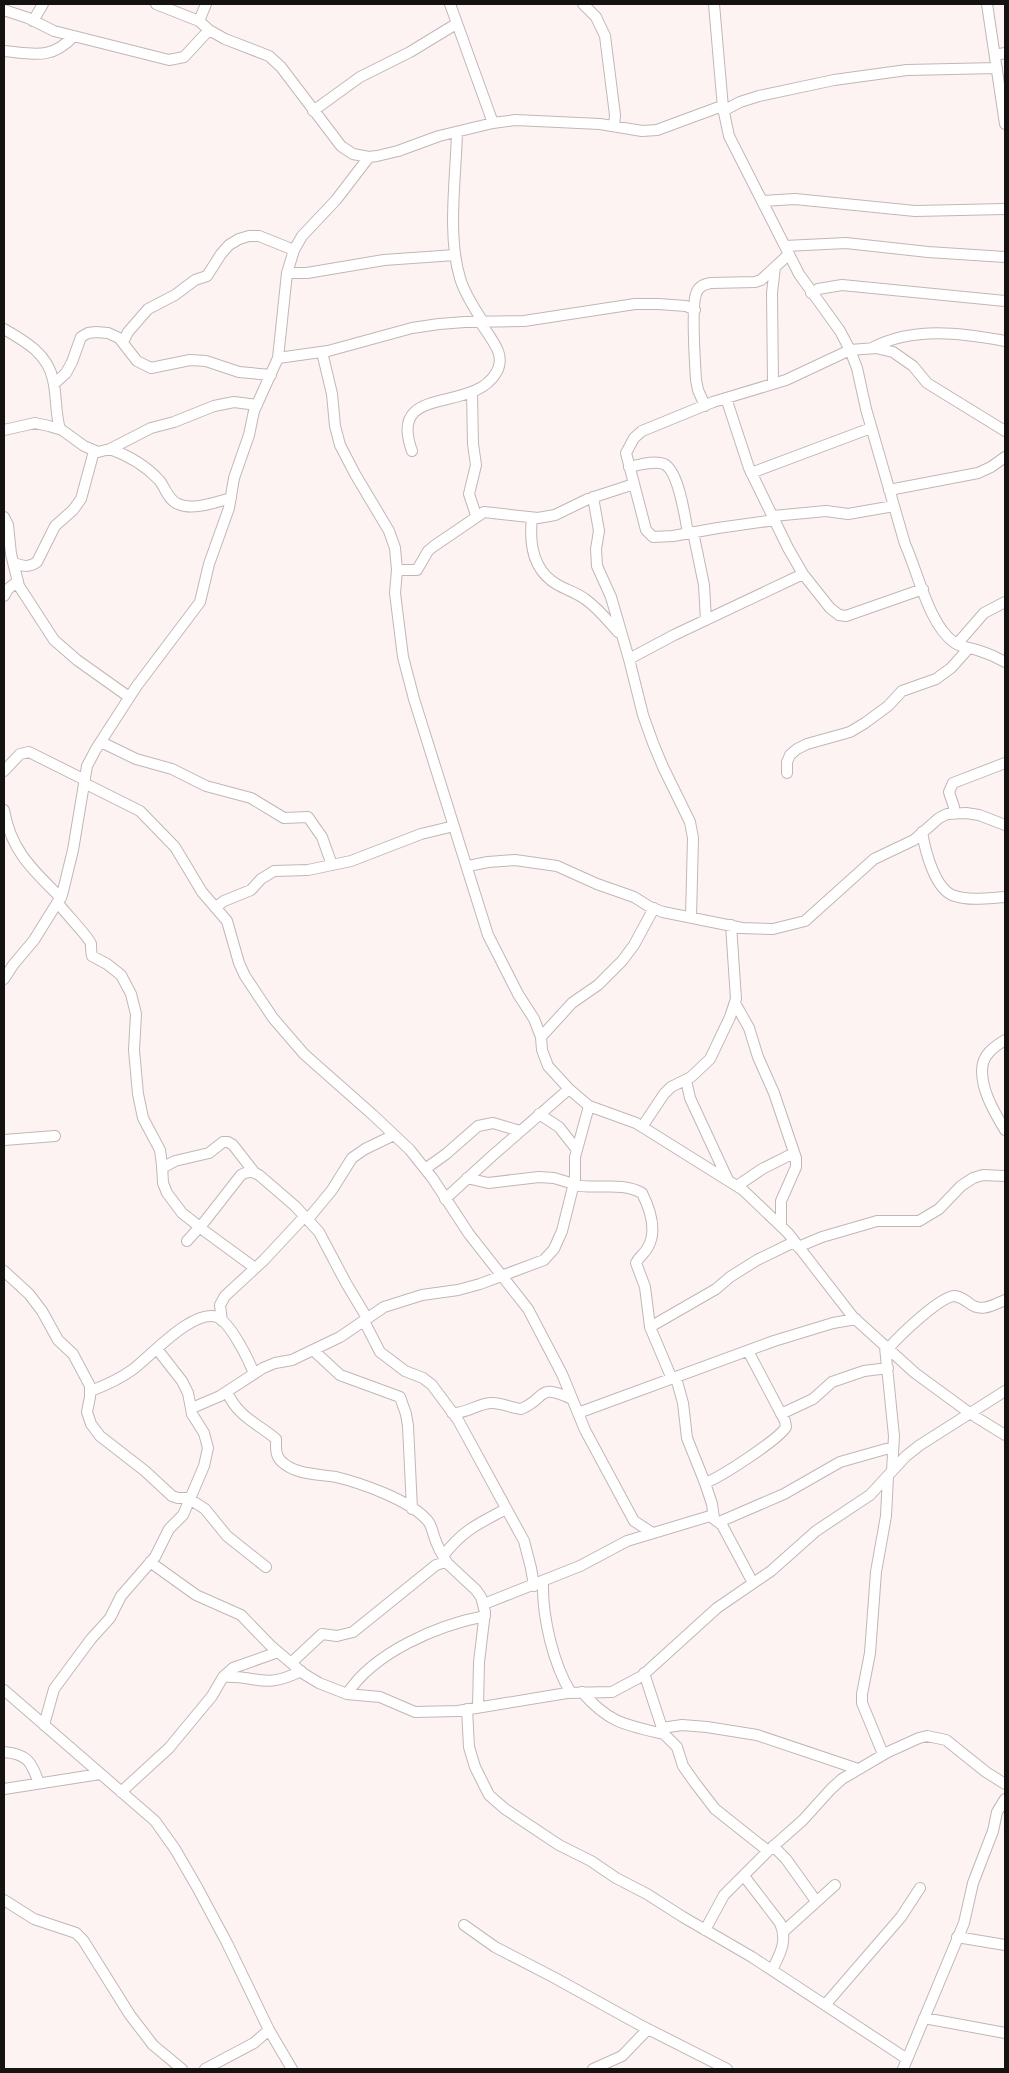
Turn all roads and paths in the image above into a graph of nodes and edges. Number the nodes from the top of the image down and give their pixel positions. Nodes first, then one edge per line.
1 (43, 4) edge
2 (156, 4) edge
3 (206, 4) edge
4 (450, 4) edge
5 (583, 4) edge
6 (714, 4) edge
7 (986, 4) edge
8 (4, 10) edge
9 (33, 21) junction
10 (198, 21) junction
11 (456, 24) junction
12 (209, 30) junction
13 (74, 36) junction
14 (4, 51) edge
15 (1000, 54) edge
16 (997, 68) junction
17 (1003, 92) edge
18 (723, 108) junction
19 (313, 111) junction
20 (494, 122) junction
21 (1005, 124) edge
22 (614, 126) junction
23 (457, 132) junction
24 (369, 157) junction
25 (763, 201) junction
26 (1005, 209) edge
27 (294, 250) junction
28 (787, 250) junction
29 (454, 255) junction
30 (1005, 257) edge
31 (775, 267) junction
32 (287, 273) junction
33 (811, 293) junction
34 (1005, 300) edge
35 (695, 310) junction
36 (482, 322) junction
37 (4, 329) edge
38 (1005, 341) edge
39 (122, 342) junction
40 (871, 348) junction
41 (850, 350) junction
42 (322, 352) junction
43 (278, 358) junction
44 (271, 376) junction
45 (773, 383) junction
46 (54, 384) junction
47 (472, 392) junction
48 (726, 398) junction
49 (257, 405) junction
50 (705, 406) junction
51 (871, 428) junction
52 (60, 429) junction
53 (4, 430) edge
54 (1005, 431) edge
55 (110, 449) junction
56 (94, 451) junction
57 (412, 451) dead end
58 (1005, 456) edge
59 (629, 467) junction
60 (751, 473) junction
61 (634, 484) junction
62 (889, 490) junction
63 (593, 497) junction
64 (231, 498) junction
65 (894, 506) junction
66 (476, 516) junction
67 (4, 517) edge
68 (532, 518) junction
69 (774, 518) junction
70 (690, 532) junction
71 (14, 562) junction
72 (397, 570) junction
73 (803, 574) junction
74 (18, 581) junction
75 (923, 589) junction
76 (4, 596) edge
77 (1005, 602) edge
78 (706, 620) junction
79 (621, 635) junction
80 (957, 644) junction
81 (969, 648) junction
82 (629, 659) junction
83 (1005, 662) edge
84 (129, 697) junction
85 (101, 742) junction
86 (1005, 763) edge
87 (4, 771) edge
88 (787, 773) dead end
89 (84, 782) junction
90 (4, 810) edge
91 (954, 814) junction
92 (1005, 825) edge
93 (454, 826) junction
94 (922, 832) junction
95 (332, 865) junction
96 (468, 866) junction
97 (1005, 897) edge
98 (59, 900) junction
99 (216, 907) junction
100 (654, 908) junction
101 (691, 917) junction
102 (731, 925) junction
103 (4, 979) edge
104 (734, 1003) junction
105 (541, 1037) junction
106 (1005, 1040) edge
107 (686, 1080) junction
108 (568, 1089) junction
109 (589, 1106) junction
110 (539, 1114) junction
111 (642, 1127) junction
112 (1005, 1130) edge
113 (520, 1131) junction
114 (394, 1135) junction
115 (55, 1136) dead end
116 (4, 1140) edge
117 (577, 1150) junction
118 (794, 1153) junction
119 (162, 1168) junction
120 (426, 1170) junction
121 (254, 1172) junction
122 (1005, 1176) edge
123 (467, 1178) junction
124 (733, 1183) junction
125 (574, 1184) junction
126 (446, 1198) junction
127 (307, 1217) junction
128 (781, 1226) junction
129 (199, 1227) junction
130 (187, 1241) dead end
131 (796, 1244) junction
132 (255, 1268) junction
133 (4, 1271) edge
134 (502, 1276) junction
135 (1005, 1300) edge
136 (366, 1319) junction
137 (856, 1319) junction
138 (222, 1321) junction
139 (650, 1327) junction
140 (886, 1348) junction
141 (157, 1349) junction
142 (313, 1350) junction
143 (748, 1351) junction
144 (888, 1368) junction
145 (254, 1374) junction
146 (674, 1378) junction
147 (91, 1391) junction
148 (1005, 1391) edge
149 (227, 1392) junction
150 (572, 1399) junction
151 (192, 1408) junction
152 (452, 1413) junction
153 (578, 1413) junction
154 (781, 1414) junction
155 (971, 1414) junction
156 (1005, 1435) edge
157 (893, 1447) junction
158 (890, 1474) junction
159 (705, 1483) junction
160 (189, 1499) junction
161 (412, 1508) junction
162 (506, 1510) junction
163 (717, 1520) junction
164 (652, 1532) junction
165 (445, 1560) junction
166 (150, 1562) junction
167 (266, 1567) dead end
168 (753, 1583) junction
169 (538, 1584) junction
170 (484, 1604) junction
171 (485, 1616) junction
172 (278, 1652) junction
173 (291, 1663) junction
174 (301, 1671) junction
175 (644, 1673) junction
176 (223, 1677) junction
177 (4, 1690) edge
178 (577, 1692) junction
179 (347, 1694) junction
180 (472, 1708) junction
181 (44, 1725) junction
182 (663, 1731) junction
183 (4, 1752) edge
184 (883, 1754) junction
185 (858, 1769) junction
186 (100, 1774) junction
187 (39, 1783) junction
188 (1005, 1784) edge
189 (4, 1789) edge
190 (121, 1792) junction
191 (1005, 1799) edge
192 (771, 1849) junction
193 (744, 1876) junction
194 (835, 1885) dead end
195 (920, 1888) dead end
196 (816, 1901) junction
197 (5, 1905) edge
198 (464, 1925) dead end
199 (705, 1930) junction
200 (784, 1932) junction
201 (957, 1937) junction
202 (1005, 1945) edge
203 (772, 1970) junction
204 (825, 2005) junction
205 (924, 2018) junction
206 (648, 2029) junction
207 (269, 2030) junction
208 (1005, 2033) edge
209 (907, 2059) junction
210 (182, 2069) edge
211 (206, 2069) edge
212 (292, 2069) edge
213 (593, 2069) edge
214 (727, 2069) edge
215 (903, 2069) edge

1 - 9 street
2 - 10 street
3 - 10 street
4 - 11 street
5 - 22 street
6 - 18 street
7 - 15 street
8 - 9 street
9 - 13 street
10 - 12 street
11 - 19 street
11 - 20 street
12 - 13 street
12 - 19 street
13 - 14 street
15 - 16 street
16 - 17 street
16 - 18 street
17 - 21 street
18 - 22 street
18 - 25 street
19 - 24 street
20 - 22 street
20 - 23 street
23 - 24 street
23 - 29 street
24 - 27 street
25 - 26 street
25 - 28 street
27 - 32 street
27 - 39 street
28 - 30 street
28 - 31 street
28 - 33 street
29 - 32 street
29 - 36 street
31 - 35 street
31 - 45 street
32 - 43 street
33 - 34 street
33 - 41 street
35 - 36 street
35 - 50 street
36 - 42 street
36 - 47 street
37 - 46 street
38 - 40 street
39 - 44 street
39 - 46 street
40 - 41 street
40 - 54 street
41 - 45 street
41 - 51 street
42 - 43 street
42 - 72 street
43 - 44 street
44 - 49 street
45 - 48 street
46 - 52 street
47 - 57 street
47 - 66 street
48 - 50 street
48 - 60 street
49 - 55 street
49 - 64 street
50 - 59 street
51 - 60 street
51 - 62 street
52 - 53 street
52 - 56 street
55 - 56 street
55 - 64 street
56 - 71 street
58 - 62 street
59 - 61 street
59 - 70 street
60 - 69 street
61 - 63 street
61 - 70 street
62 - 65 street
63 - 68 street
63 - 79 street
64 - 84 street
65 - 69 street
65 - 75 street
66 - 68 street
66 - 72 street
67 - 71 street
68 - 79 street
69 - 70 street
69 - 73 street
70 - 78 street
71 - 74 street
72 - 93 street
73 - 75 street
73 - 78 street
74 - 76 street
74 - 84 street
75 - 80 street
77 - 80 street
78 - 82 street
79 - 82 street
80 - 81 street
81 - 83 street
81 - 88 street
82 - 101 street
84 - 85 street
85 - 89 street
85 - 95 street
86 - 91 street
87 - 89 street
89 - 98 street
89 - 99 street
90 - 98 street
91 - 92 street
91 - 94 street
93 - 95 street
93 - 96 street
94 - 97 street
94 - 102 street
95 - 99 street
96 - 100 street
96 - 105 street
98 - 103 street
98 - 119 street
99 - 114 street
100 - 101 street
100 - 105 street
101 - 102 street
102 - 104 street
104 - 107 street
104 - 118 street
105 - 108 street
106 - 112 street
107 - 111 street
107 - 124 street
108 - 109 street
108 - 110 street
109 - 111 street
109 - 117 street
110 - 113 street
110 - 117 street
111 - 124 street
113 - 120 street
113 - 123 street
114 - 120 street
114 - 127 street
115 - 116 street
117 - 125 street
118 - 124 street
118 - 128 street
119 - 121 street
119 - 129 street
120 - 126 street
121 - 127 street
121 - 129 street
122 - 131 street
123 - 125 street
123 - 126 street
124 - 128 street
125 - 134 street
125 - 139 street
126 - 134 street
127 - 132 street
127 - 136 street
128 - 131 street
129 - 130 street
129 - 132 street
131 - 137 street
131 - 139 street
132 - 138 street
133 - 147 street
134 - 136 street
134 - 150 street
135 - 140 street
136 - 142 street
136 - 152 street
137 - 140 street
137 - 143 street
138 - 141 street
138 - 145 street
139 - 146 street
140 - 144 street
140 - 155 street
141 - 147 street
141 - 151 street
142 - 145 street
142 - 161 street
143 - 146 street
143 - 154 street
144 - 154 street
144 - 157 street
145 - 149 street
146 - 153 street
146 - 159 street
147 - 160 street
148 - 155 street
149 - 151 street
149 - 161 street
150 - 152 street
150 - 153 street
151 - 160 street
152 - 162 street
153 - 164 street
154 - 159 street
155 - 156 street
155 - 158 street
157 - 158 street
157 - 163 street
158 - 168 street
158 - 184 street
159 - 163 street
160 - 166 street
160 - 167 street
161 - 165 street
162 - 165 street
162 - 169 street
163 - 164 street
163 - 168 street
164 - 169 street
165 - 170 street
165 - 173 street
166 - 172 street
166 - 181 street
168 - 175 street
169 - 170 street
169 - 178 street
170 - 171 street
171 - 179 street
171 - 180 street
172 - 173 street
172 - 176 street
173 - 174 street
174 - 176 street
174 - 179 street
175 - 178 street
175 - 182 street
176 - 190 street
177 - 181 street
178 - 180 street
178 - 182 street
179 - 180 street
180 - 199 street
181 - 186 street
182 - 185 street
182 - 192 street
183 - 187 street
184 - 185 street
184 - 188 street
185 - 192 street
186 - 187 street
186 - 190 street
187 - 189 street
190 - 207 street
191 - 201 street
192 - 193 street
192 - 196 street
193 - 199 street
193 - 200 street
194 - 196 street
195 - 204 street
196 - 200 street
197 - 210 street
198 - 206 street
199 - 203 street
200 - 203 street
201 - 202 street
201 - 205 street
203 - 204 street
204 - 209 street
205 - 208 street
205 - 209 street
206 - 213 street
206 - 214 street
207 - 211 street
207 - 212 street
209 - 215 street

